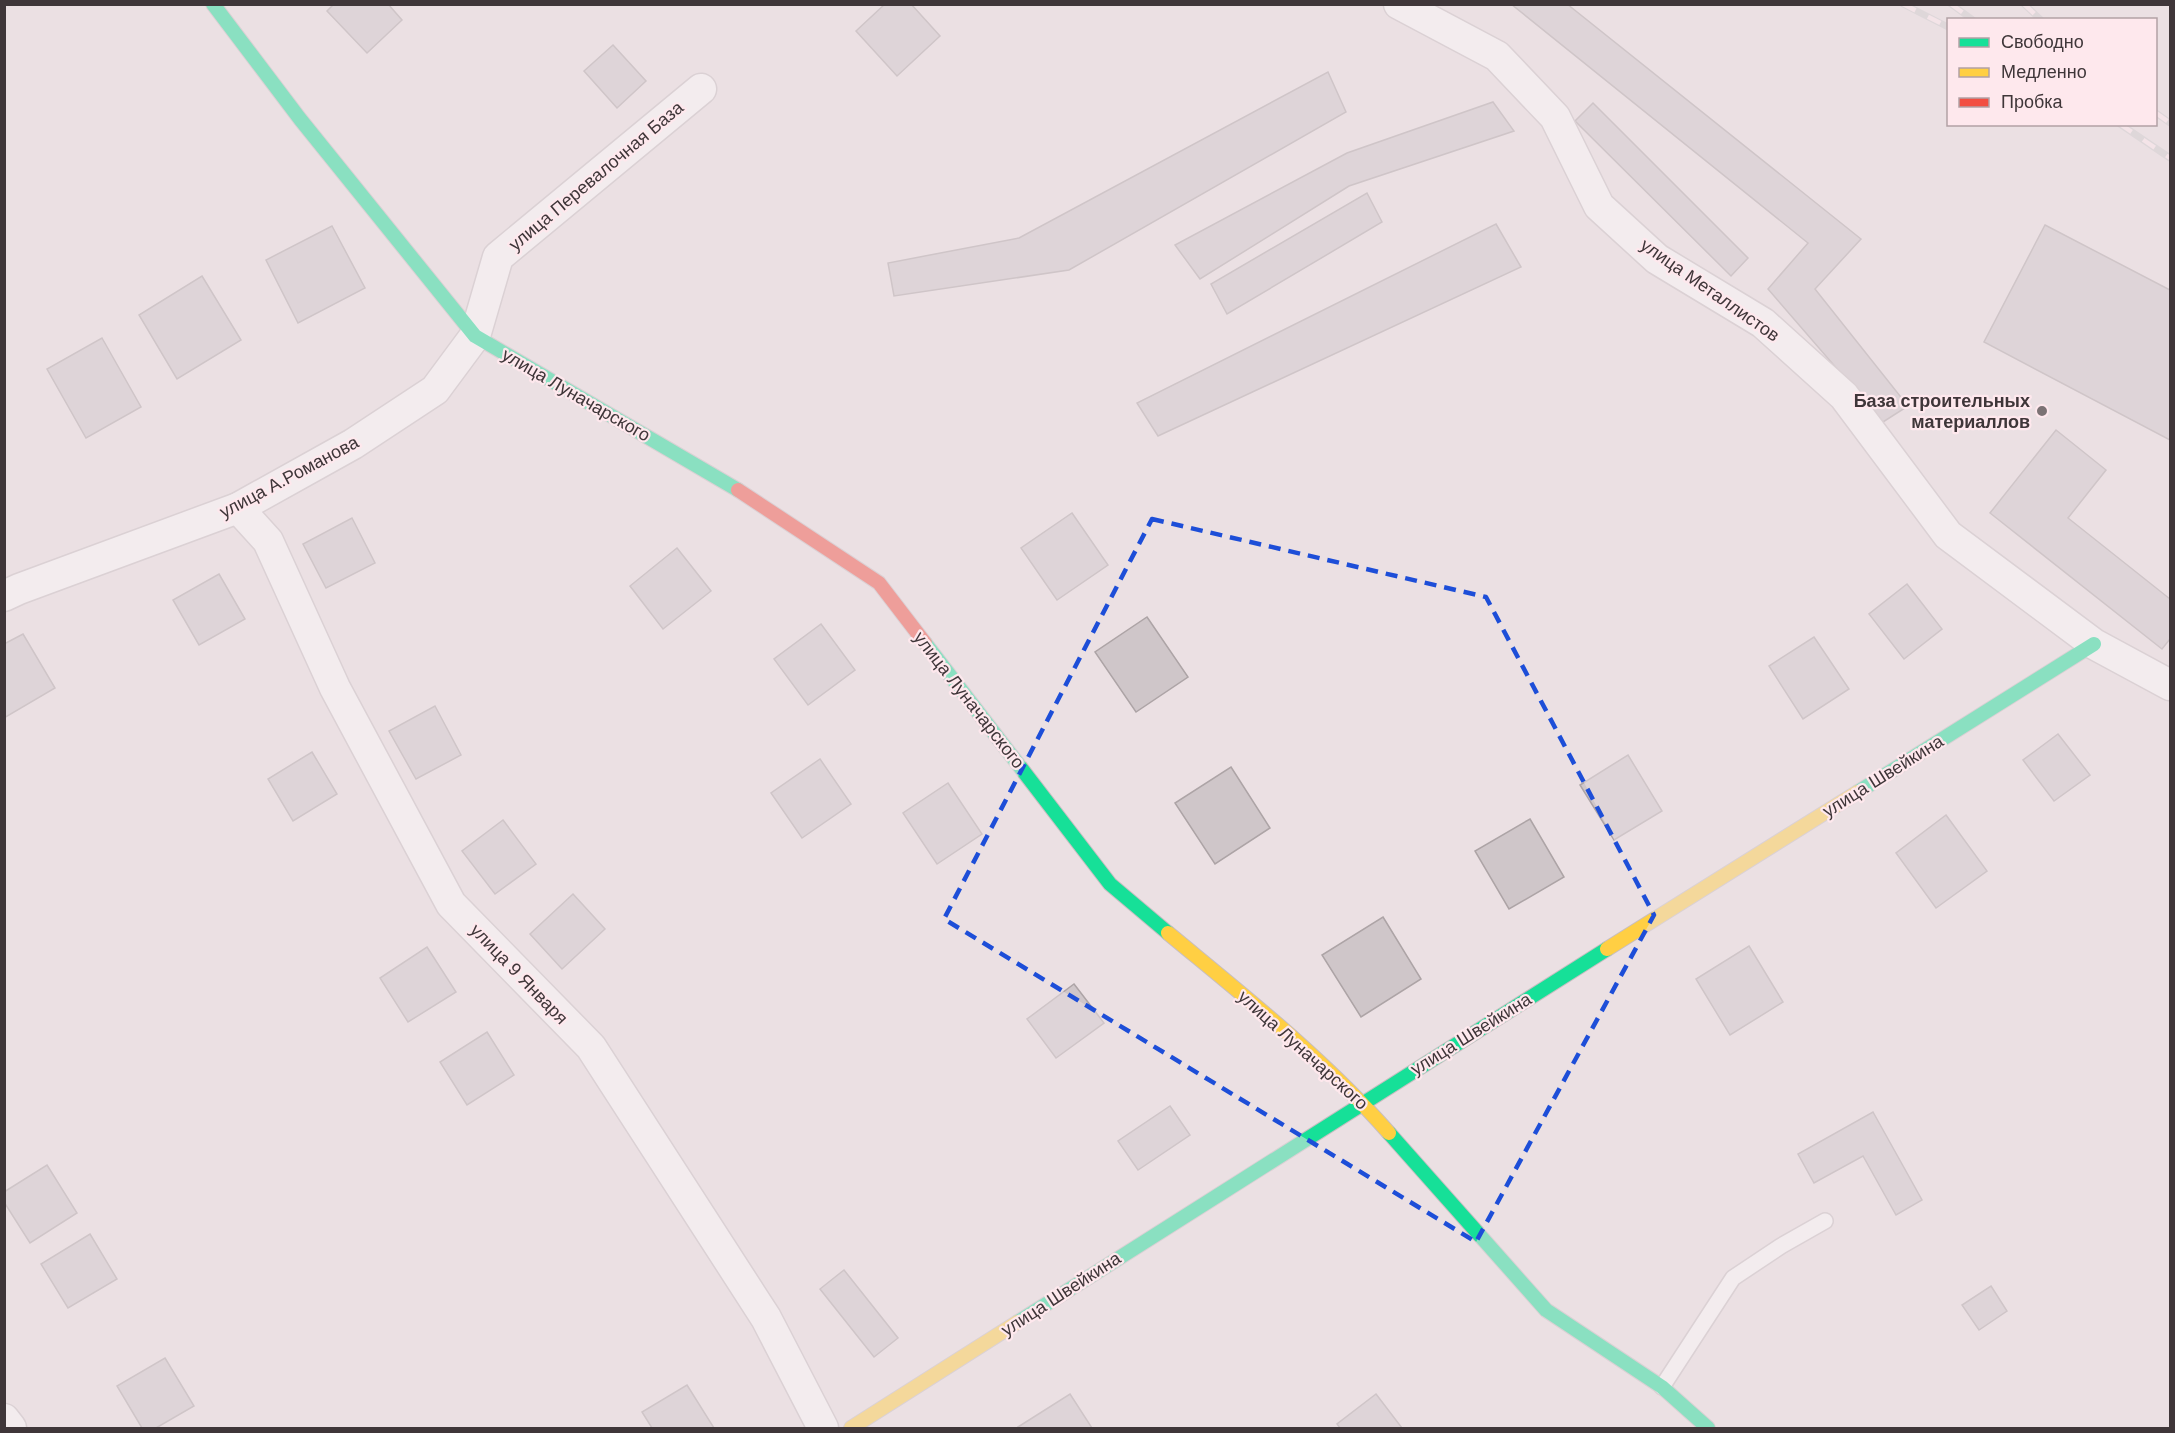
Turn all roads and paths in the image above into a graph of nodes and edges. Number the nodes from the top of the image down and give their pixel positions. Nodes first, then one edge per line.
1 (213, 4) edge
2 (1399, 4) edge
3 (701, 89) dead end
4 (474, 336) junction
5 (238, 508) junction
6 (4, 596) edge
7 (2094, 644) junction
8 (2170, 685) edge
9 (1362, 1102) junction
10 (1825, 1221) dead end
11 (1662, 1387) junction
12 (4, 1419) edge
13 (11, 1428) edge
14 (823, 1428) edge
15 (851, 1428) edge
16 (1708, 1428) edge

1 - 4 street, улица Луначарского
2 - 7 street, улица Металлистов
3 - 4 street, улица Перевалочная База
4 - 5 street, улица А.Романова
4 - 9 street, улица Луначарского
5 - 6 street, улица А.Романова
5 - 14 street, улица 9 Января
7 - 8 street, улица Металлистов
7 - 9 street, улица Швейкина
9 - 11 street, улица Луначарского
9 - 15 street, улица Швейкина
10 - 11 lane
11 - 16 street, улица Луначарского
12 - 13 street

